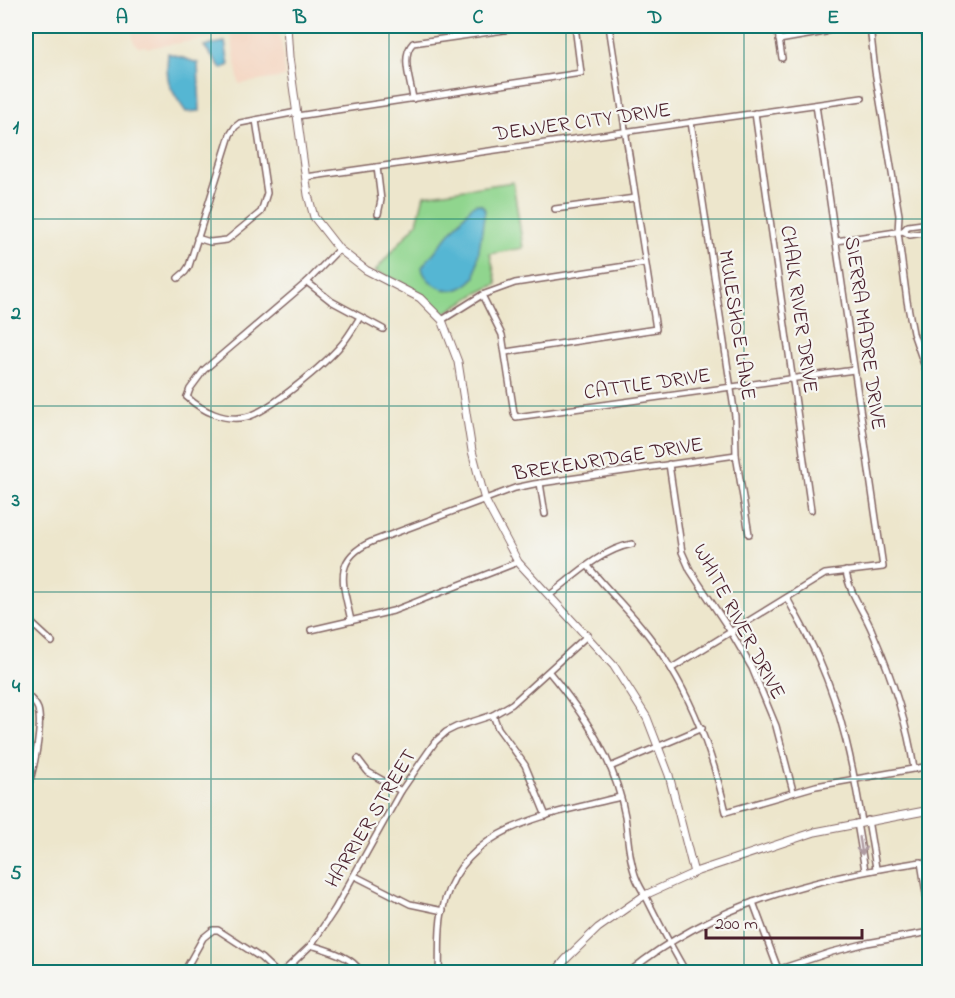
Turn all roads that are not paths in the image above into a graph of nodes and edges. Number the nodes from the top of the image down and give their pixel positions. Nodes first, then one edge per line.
1 (287, 26) edge
2 (533, 26) edge
3 (575, 26) edge
4 (609, 26) edge
5 (777, 26) edge
6 (833, 26) edge
7 (870, 26) edge
8 (924, 26) edge
9 (779, 40) junction
10 (782, 58) dead end
11 (930, 66) edge
12 (862, 98) dead end
13 (413, 99) junction
14 (816, 105) junction
15 (754, 113) junction
16 (297, 114) junction
17 (256, 120) junction
18 (691, 122) junction
19 (625, 132) junction
20 (377, 167) junction
21 (306, 177) junction
22 (635, 198) junction
23 (555, 209) dead end
24 (378, 214) dead end
25 (930, 223) edge
26 (900, 232) junction
27 (930, 232) edge
28 (197, 238) junction
29 (836, 241) junction
30 (339, 249) junction
31 (645, 263) junction
32 (178, 278) dead end
33 (307, 282) junction
34 (482, 295) junction
35 (360, 317) junction
36 (442, 320) junction
37 (383, 329) dead end
38 (506, 352) junction
39 (854, 370) junction
40 (793, 379) junction
41 (930, 386) edge
42 (730, 388) junction
43 (736, 454) junction
44 (669, 464) junction
45 (540, 483) junction
46 (485, 500) junction
47 (811, 510) dead end
48 (544, 514) dead end
49 (748, 534) dead end
50 (632, 544) dead end
51 (518, 562) junction
52 (588, 566) junction
53 (846, 571) junction
54 (550, 595) junction
55 (787, 598) junction
56 (26, 618) edge
57 (351, 621) junction
58 (311, 630) dead end
59 (731, 632) junction
60 (588, 635) junction
61 (52, 642) dead end
62 (672, 668) junction
63 (549, 672) junction
64 (26, 694) edge
65 (493, 715) junction
66 (702, 728) junction
67 (659, 746) junction
68 (358, 759) dead end
69 (930, 766) edge
70 (610, 767) junction
71 (914, 769) junction
72 (855, 778) junction
73 (26, 791) edge
74 (401, 791) junction
75 (793, 791) junction
76 (620, 797) junction
77 (930, 810) edge
78 (546, 816) junction
79 (863, 822) junction
80 (876, 868) junction
81 (865, 870) junction
82 (694, 873) junction
83 (355, 876) junction
84 (645, 895) junction
85 (753, 902) junction
86 (442, 911) junction
87 (930, 919) edge
88 (930, 933) edge
89 (669, 943) junction
90 (310, 945) junction
91 (778, 969) junction
92 (184, 972) edge
93 (276, 972) edge
94 (283, 972) edge
95 (361, 972) edge
96 (440, 972) edge
97 (555, 972) edge
98 (629, 972) edge
99 (686, 972) edge
100 (771, 972) edge

1 - 16 street
2 - 13 street
3 - 13 street
4 - 19 street
5 - 9 street
6 - 9 street
7 - 26 street
8 - 11 street
9 - 10 street
12 - 14 street, DENVER CITY DRIVE
13 - 16 street
14 - 15 street, DENVER CITY DRIVE
14 - 29 street, SIERRA MADRE DRIVE
15 - 18 street, DENVER CITY DRIVE
15 - 40 street, CHALK RIVER DRIVE
16 - 17 street
16 - 21 street
17 - 28 street
17 - 28 street
18 - 19 street, DENVER CITY DRIVE
18 - 42 street, MULESHOE LANE
19 - 20 street, DENVER CITY DRIVE
19 - 22 street
20 - 21 street, DENVER CITY DRIVE
20 - 24 street
21 - 30 street
22 - 23 street
22 - 31 street
25 - 26 street
26 - 27 street
26 - 29 street
26 - 41 street
28 - 32 street
29 - 39 street, SIERRA MADRE DRIVE
30 - 33 street
30 - 36 street
31 - 34 street
31 - 38 street
33 - 35 street
33 - 35 street
34 - 36 street
34 - 38 street
35 - 37 street
36 - 46 street
38 - 42 street, CATTLE DRIVE
39 - 40 street, CATTLE DRIVE
39 - 53 street, SIERRA MADRE DRIVE
40 - 42 street, CATTLE DRIVE
40 - 47 street, CHALK RIVER DRIVE
42 - 43 street, MULESHOE LANE
43 - 44 street, BREKENRIDGE DRIVE
43 - 49 street, MULESHOE LANE
44 - 45 street, BREKENRIDGE DRIVE
44 - 59 street, WHITE RIVER DRIVE
45 - 46 street, BREKENRIDGE DRIVE
45 - 48 street
46 - 51 street
46 - 57 street, BREKENRIDGE DRIVE
50 - 52 street
51 - 54 street
51 - 57 street
52 - 54 street
52 - 62 street
53 - 55 street
53 - 71 street
54 - 60 street
55 - 59 street
55 - 72 street
56 - 61 street
57 - 58 street
59 - 62 street
59 - 75 street, WHITE RIVER DRIVE
60 - 63 street, HARRIER STREET
60 - 67 street
62 - 66 street
63 - 65 street, HARRIER STREET
63 - 70 street
64 - 73 street
65 - 74 street, HARRIER STREET
65 - 78 street
66 - 67 street
66 - 75 street
67 - 70 street
67 - 82 street
68 - 74 street
69 - 71 street
70 - 76 street
71 - 72 street
72 - 75 street
72 - 79 street
74 - 83 street, HARRIER STREET
76 - 78 street
76 - 84 street
77 - 79 street
78 - 86 street
79 - 80 street
79 -> 81 street
79 - 82 street
80 - 81 street
80 - 87 street
81 - 85 street
82 - 84 street
83 - 86 street
83 - 90 street, HARRIER STREET
84 - 89 street
84 - 97 street
85 - 89 street
85 - 91 street
86 - 96 street
88 - 91 street
89 - 98 street
89 - 99 street
90 - 94 street, HARRIER STREET
90 - 95 street
91 - 100 street
92 - 93 street

